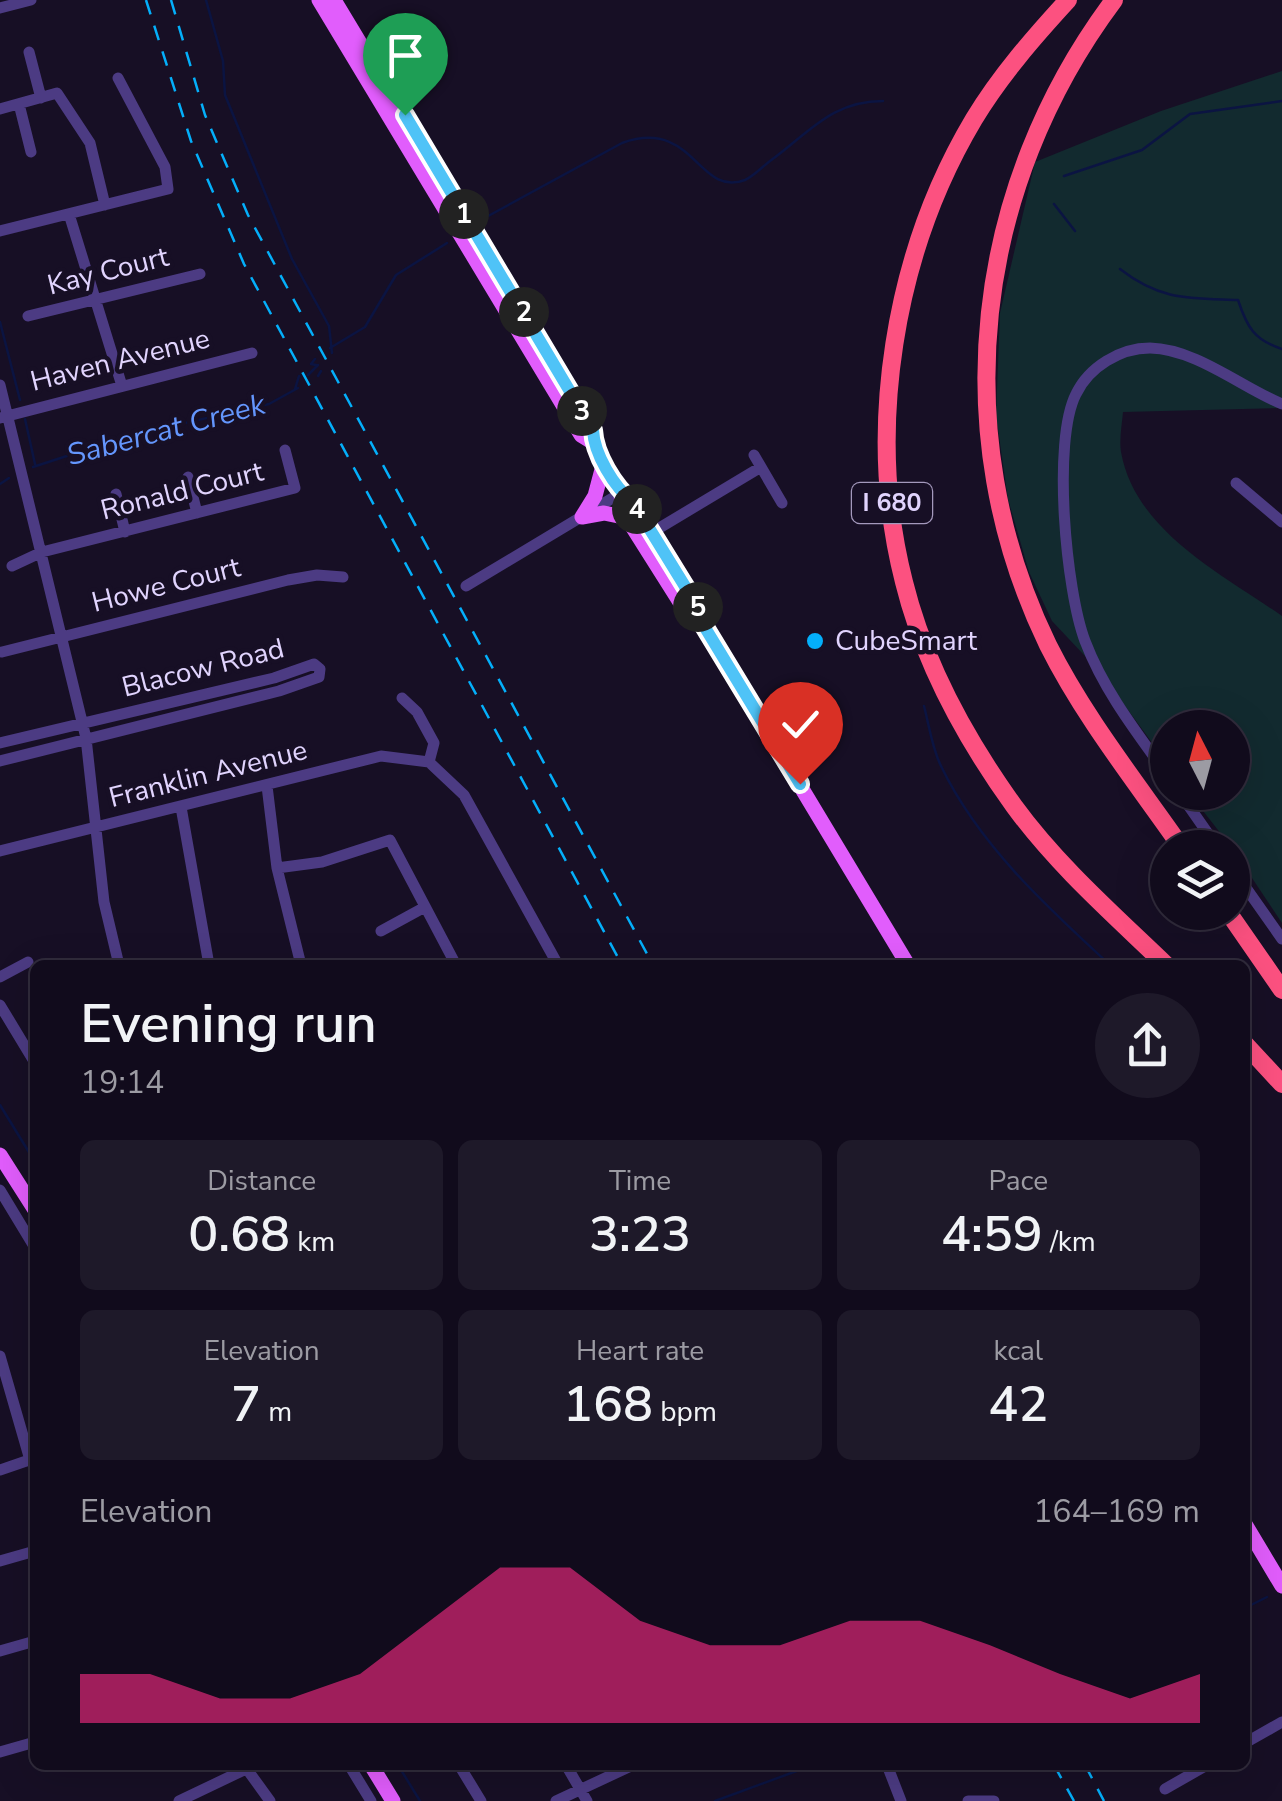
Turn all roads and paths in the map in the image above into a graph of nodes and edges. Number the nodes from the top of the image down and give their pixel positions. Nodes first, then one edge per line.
1 (32, 0) edge
2 (319, 0) edge
3 (334, 0) edge
4 (1068, 0) edge
5 (1114, 0) edge
6 (0, 8) edge
7 (29, 52) dead end
8 (118, 78) dead end
9 (41, 98) junction
10 (19, 104) junction
11 (0, 108) edge
12 (31, 152) dead end
13 (434, 176) junction
14 (105, 205) junction
15 (69, 214) junction
16 (465, 228) junction
17 (0, 230) edge
18 (200, 274) dead end
19 (98, 300) junction
20 (28, 316) dead end
21 (520, 332) junction
22 (252, 353) dead end
23 (551, 360) junction
24 (0, 384) edge
25 (122, 386) junction
26 (1282, 404) edge
27 (4, 416) edge
28 (594, 443) junction
29 (285, 450) dead end
30 (754, 455) dead end
31 (604, 462) junction
32 (761, 468) junction
33 (188, 477) dead end
34 (1236, 484) dead end
35 (621, 493) junction
36 (116, 494) dead end
37 (782, 503) dead end
38 (196, 513) junction
39 (582, 516) junction
40 (628, 518) junction
41 (1282, 522) edge
42 (125, 532) junction
43 (651, 533) junction
44 (42, 552) junction
45 (12, 566) dead end
46 (342, 577) dead end
47 (466, 586) dead end
48 (701, 621) junction
49 (63, 637) junction
50 (2, 652) edge
51 (402, 698) dead end
52 (83, 723) junction
53 (86, 738) junction
54 (0, 743) edge
55 (1150, 750) edge
56 (0, 761) edge
57 (428, 762) junction
58 (267, 786) junction
59 (181, 806) junction
60 (97, 827) junction
61 (1170, 830) edge
62 (0, 851) edge
63 (277, 868) junction
64 (1250, 894) edge
65 (425, 908) junction
66 (1240, 930) edge
67 (381, 931) dead end
68 (1282, 939) edge
69 (118, 960) edge
70 (208, 960) edge
71 (299, 960) edge
72 (453, 960) edge
73 (555, 960) edge
74 (905, 960) edge
75 (1161, 960) edge
76 (28, 962) dead end
77 (0, 978) edge
78 (1282, 990) edge
79 (0, 1004) edge
80 (1250, 1049) edge
81 (30, 1055) edge
82 (1282, 1084) edge
83 (0, 1155) edge
84 (0, 1190) edge
85 (30, 1202) edge
86 (30, 1240) edge
87 (0, 1356) edge
88 (30, 1453) edge
89 (30, 1460) edge
90 (0, 1470) edge
91 (1250, 1532) edge
92 (30, 1552) edge
93 (0, 1561) edge
94 (1282, 1586) edge
95 (30, 1642) edge
96 (0, 1651) edge
97 (1282, 1722) edge
98 (1250, 1740) edge
99 (30, 1743) edge
100 (0, 1752) edge
101 (239, 1770) edge
102 (248, 1770) edge
103 (352, 1770) edge
104 (374, 1770) edge
105 (463, 1770) edge
106 (569, 1770) edge
107 (624, 1770) edge
108 (889, 1770) edge
109 (1199, 1770) edge
110 (1165, 1790) dead end
111 (584, 1795) edge
112 (993, 1800) edge
113 (179, 1801) edge
114 (270, 1801) edge
115 (370, 1801) edge
116 (393, 1801) edge
117 (481, 1801) edge
118 (556, 1801) edge
119 (900, 1801) edge
120 (968, 1801) edge

1 - 6 street
2 - 13 main road
3 - 13 main road
4 - 75 highway, I 680
5 - 61 highway
7 - 9 street
8 - 14 street
9 - 10 street
9 - 14 street
10 - 11 street
10 - 12 street
13 - 16 main road
14 - 15 street
15 - 17 street
15 - 19 street
16 - 21 main road
16 - 23 main road
18 - 19 street, Kay Court
19 - 20 street, Kay Court
19 - 25 street
21 - 23 main road
21 - 28 main road
22 - 25 street, Haven Avenue
23 - 28 main road
24 - 27 street
25 - 27 street, Haven Avenue
26 - 55 street
27 - 44 street
28 - 31 main road
29 - 38 street, Ronald Court
30 - 32 street
31 - 35 main road
31 - 39 main road
32 - 37 street
32 - 43 street
33 - 38 street
34 - 41 street
35 - 39 street
35 - 40 main road
35 - 43 main road
36 - 42 street
38 - 42 street, Ronald Court
39 - 40 main road
39 - 47 street
40 - 48 main road
42 - 44 street, Ronald Court
43 - 48 main road
44 - 45 street, Ronald Court
44 - 49 street
46 - 49 street, Howe Court
48 - 74 main road
49 - 50 street, Howe Court
49 - 52 street
51 - 57 street
52 - 53 street
52 - 53 street, Blacow Road
52 - 54 street, Blacow Road
53 - 56 street, Blacow Road
53 - 60 street
57 - 58 street, Franklin Avenue
57 - 73 street
58 - 59 street, Franklin Avenue
58 - 63 street
59 - 60 street, Franklin Avenue
59 - 70 street
60 - 62 street, Franklin Avenue
60 - 69 street
63 - 65 street
63 - 71 street
64 - 68 street
65 - 67 street
65 - 72 street
66 - 78 highway
76 - 77 street
79 - 81 street
80 - 82 highway
83 - 85 main road
84 - 86 street
87 - 88 street
89 - 90 street
91 - 94 main road
92 - 93 street
95 - 96 street
97 - 98 street
99 - 100 street
101 - 113 street
102 - 114 street
103 - 115 street
104 - 116 main road
105 - 117 street
106 - 111 street
107 - 111 street
108 - 119 street
109 - 110 street
111 - 118 street
112 - 120 street

